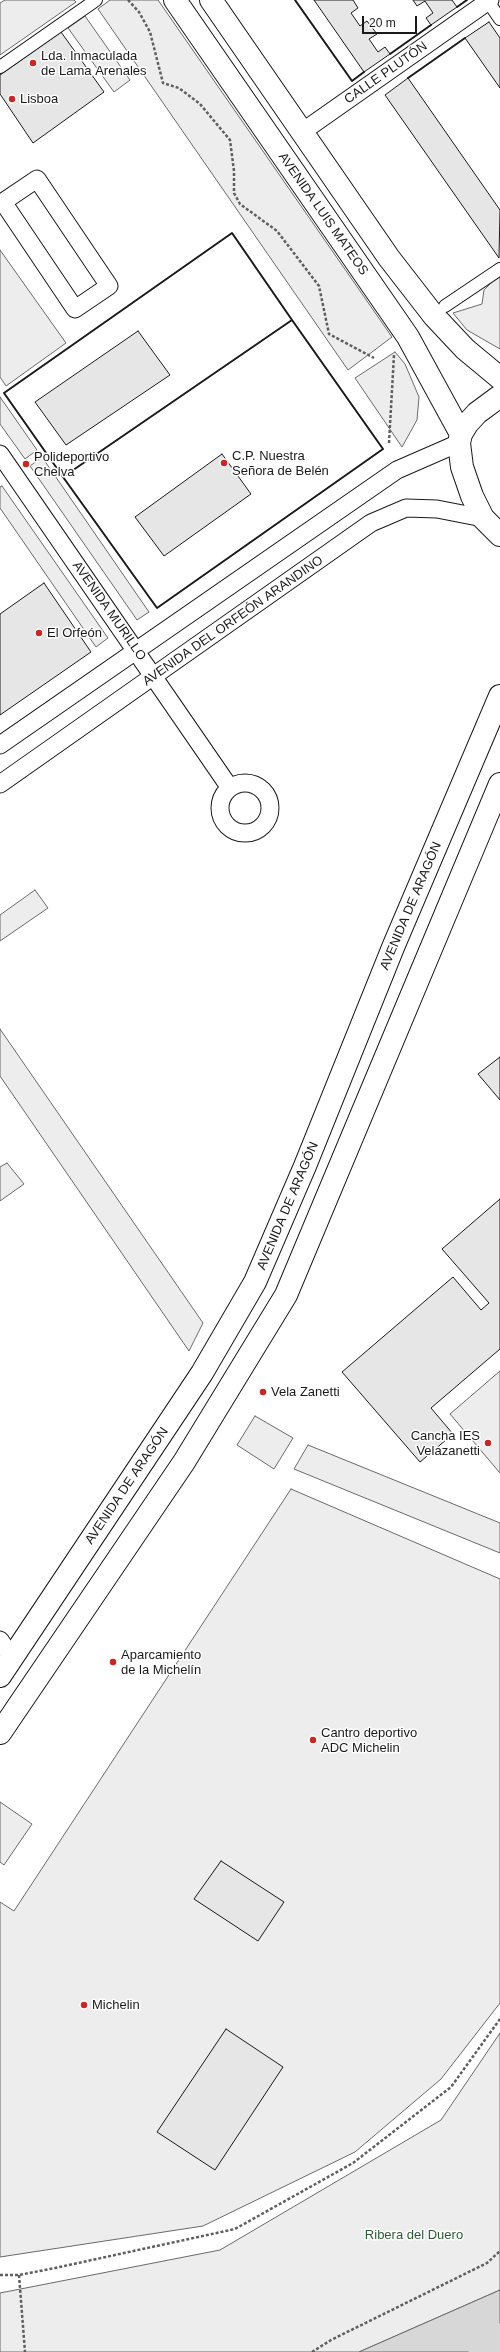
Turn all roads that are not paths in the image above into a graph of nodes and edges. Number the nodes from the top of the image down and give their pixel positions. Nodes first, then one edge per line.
1 (96, 0) edge
2 (175, 0) edge
3 (211, 0) edge
4 (488, 1) edge
5 (500, 19) edge
6 (0, 67) edge
7 (302, 132) junction
8 (1, 203) edge
9 (500, 269) edge
10 (445, 306) dead end
11 (500, 378) edge
12 (500, 396) edge
13 (460, 438) junction
14 (0, 454) edge
15 (493, 528) edge
16 (500, 554) edge
17 (136, 650) junction
18 (155, 676) junction
19 (500, 696) edge
20 (0, 745) edge
21 (0, 784) edge
22 (500, 784) edge
23 (230, 788) dead end
24 (0, 1640) edge
25 (12, 1658) junction
26 (0, 1676) edge
27 (0, 1686) edge
28 (0, 1733) edge

1 - 6 street
2 - 13 highway, AVENIDA LUIS MATEOS
3 - 7 highway
4 - 5 street
4 - 7 street, CALLE PLUTÓN
7 - 11 highway
8 - 8 street
9 - 10 street
12 - 13 highway
13 - 15 highway
13 - 17 street
14 - 17 street, AVENIDA MURILLO
15 - 16 highway
15 - 18 street, AVENIDA DEL ORFEÓN ARANDINO
17 - 18 street, AVENIDA MURILLO
17 - 20 street
18 - 21 street, AVENIDA DEL ORFEÓN ARANDINO
18 - 23 street, AVENIDA MURILLO
19 - 25 highway, AVENIDA DE ARAGÓN
22 - 28 highway
24 - 25 street
25 - 26 highway, AVENIDA DE ARAGÓN
25 - 27 street

